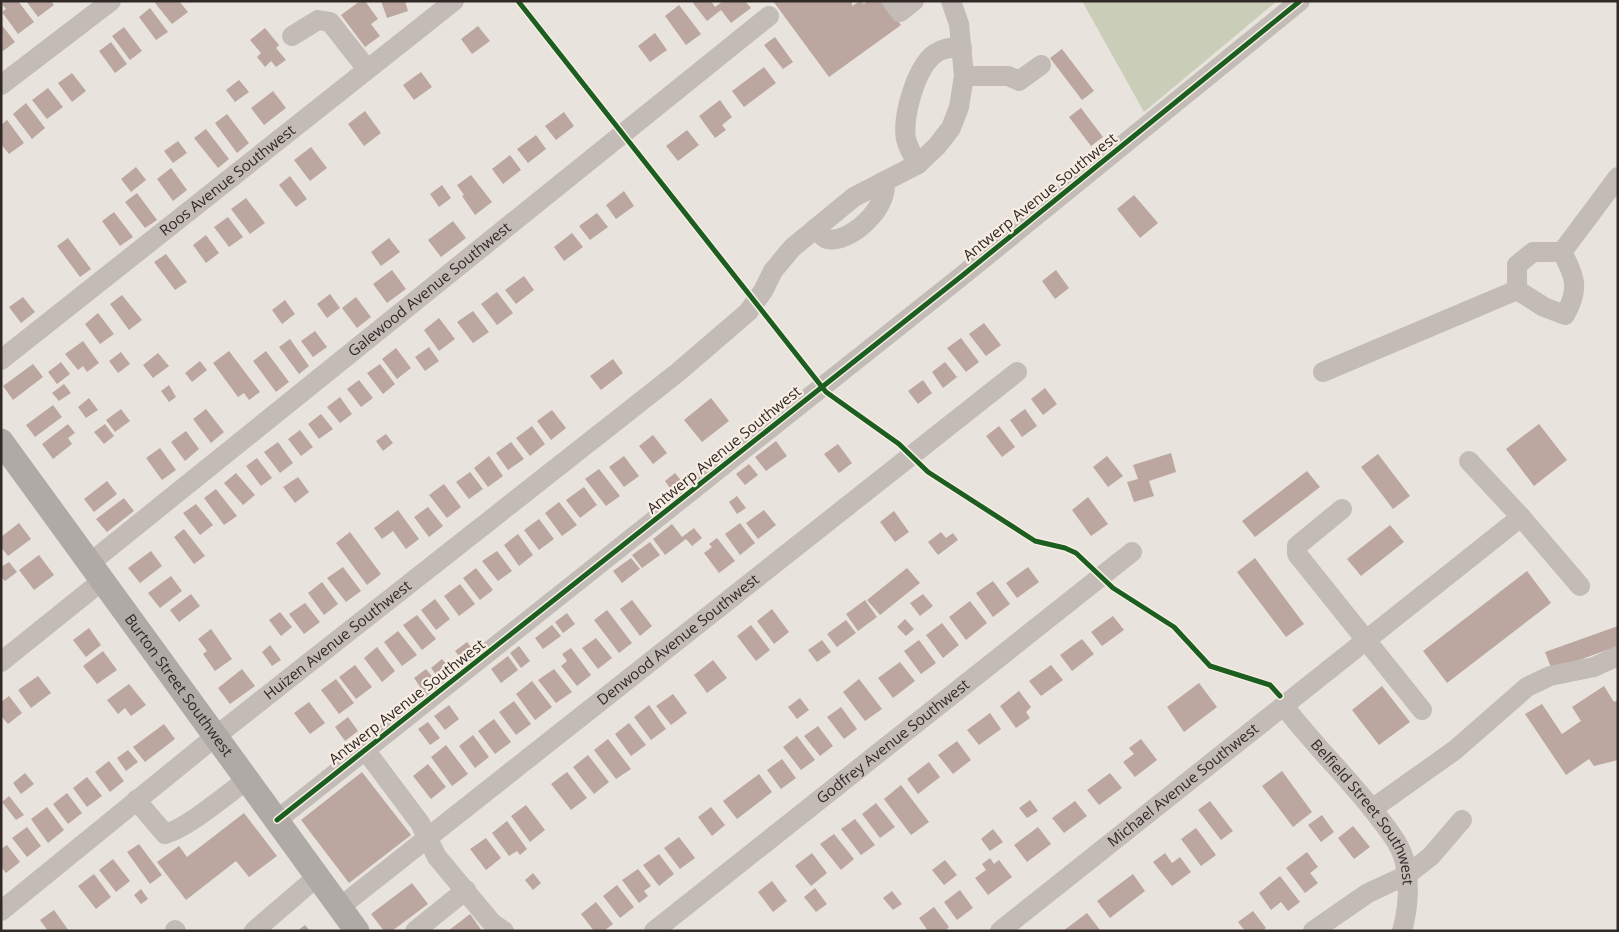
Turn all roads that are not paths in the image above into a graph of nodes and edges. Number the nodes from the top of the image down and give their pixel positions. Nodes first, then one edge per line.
1 (111, 1) edge
2 (454, 1) edge
3 (892, 1) edge
4 (914, 1) edge
5 (951, 1) edge
6 (1300, 1) edge
7 (769, 16) dead end
8 (292, 36) dead end
9 (962, 47) junction
10 (1041, 65) dead end
11 (366, 69) junction
12 (964, 76) junction
13 (1, 85) edge
14 (918, 164) junction
15 (1618, 177) edge
16 (1562, 252) junction
17 (1517, 290) junction
18 (1, 360) edge
19 (1018, 372) dead end
20 (1324, 372) dead end
21 (1, 441) edge
22 (1469, 461) dead end
23 (1342, 509) dead end
24 (1521, 517) junction
25 (1132, 552) dead end
26 (96, 572) junction
27 (1580, 586) dead end
28 (1365, 639) junction
29 (1618, 656) edge
30 (1, 662) edge
31 (1284, 706) junction
32 (1422, 710) dead end
33 (216, 736) junction
34 (366, 751) junction
35 (248, 779) junction
36 (136, 800) junction
37 (1372, 808) junction
38 (277, 820) junction
39 (1462, 820) dead end
40 (427, 840) junction
41 (1407, 875) junction
42 (318, 876) junction
43 (466, 890) junction
44 (340, 907) junction
45 (1, 910) edge
46 (254, 931) edge
47 (357, 931) edge
48 (415, 931) edge
49 (504, 931) edge
50 (654, 931) edge
51 (1000, 931) edge
52 (1313, 931) edge
53 (1402, 931) edge

1 - 13 street
2 - 11 street, Roos Avenue Southwest
3 - 4 street
5 - 9 street, Huizen Avenue Southwest
6 - 34 street, Antwerp Avenue Southwest
7 - 26 street, Galewood Avenue Southwest
8 - 11 street
9 - 12 street, Huizen Avenue Southwest
9 - 14 street
10 - 12 street
11 - 18 street, Roos Avenue Southwest
12 - 14 street, Huizen Avenue Southwest
14 - 33 street, Huizen Avenue Southwest
15 - 16 street
16 - 17 street
16 - 17 street
17 - 20 street
19 - 40 street, Denwood Avenue Southwest
21 - 26 main road, Burton Street Southwest
22 - 24 street
23 - 28 street
24 - 27 street
24 - 28 street, Michael Avenue Southwest
25 - 50 street, Godfrey Avenue Southwest
26 - 30 street, Galewood Avenue Southwest
26 - 33 main road, Burton Street Southwest
28 - 31 street, Michael Avenue Southwest
28 - 32 street
29 - 37 street
31 - 37 street, Belfield Street Southwest
31 - 51 street, Michael Avenue Southwest
33 - 35 main road, Burton Street Southwest
33 - 36 street, Huizen Avenue Southwest
34 - 38 street, Antwerp Avenue Southwest
34 - 40 street
35 - 36 street
35 - 38 main road, Burton Street Southwest
36 - 45 street, Huizen Avenue Southwest
37 - 41 street, Belfield Street Southwest
38 - 42 main road, Burton Street Southwest
39 - 41 street
40 - 43 street
40 - 44 street, Denwood Avenue Southwest
41 - 52 street
41 - 53 street, Belfield Street Southwest
42 - 44 main road, Burton Street Southwest
42 - 46 street
43 - 48 street
43 - 49 street
44 - 47 main road, Burton Street Southwest

